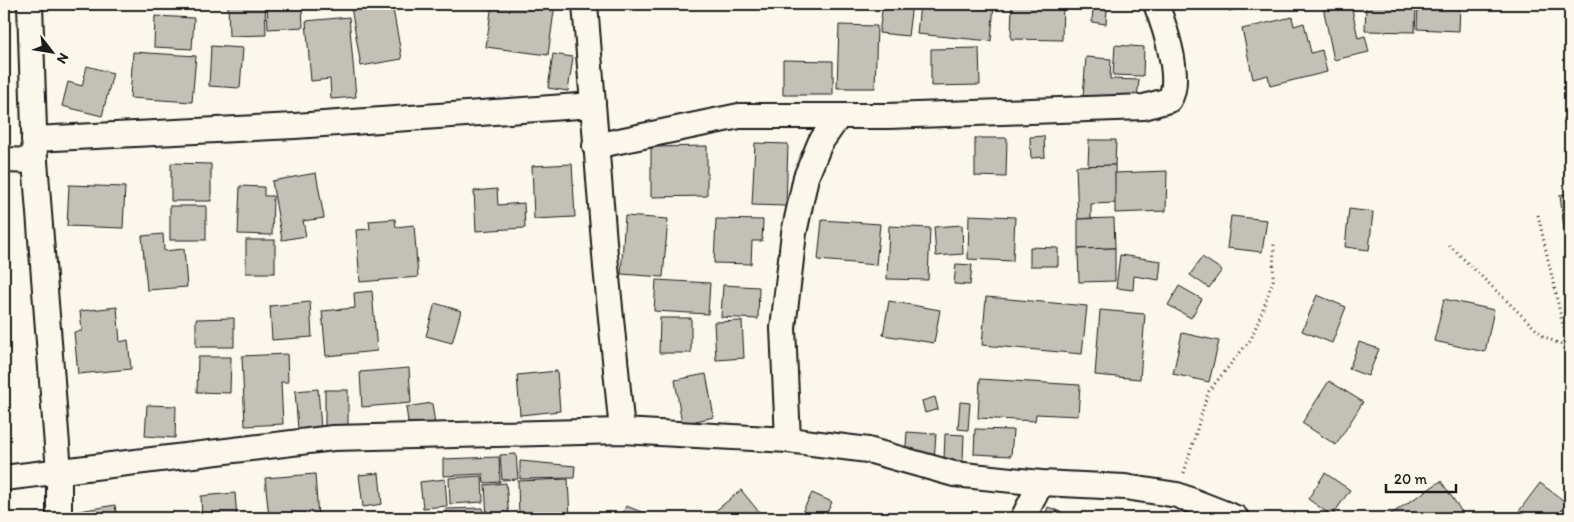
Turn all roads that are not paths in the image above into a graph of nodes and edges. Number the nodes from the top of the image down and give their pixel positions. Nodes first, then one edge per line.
1 (30, 4) edge
2 (585, 4) edge
3 (1156, 4) edge
4 (593, 105) junction
5 (839, 116) junction
6 (596, 146) junction
7 (34, 150) junction
8 (4, 160) edge
9 (622, 431) junction
10 (788, 440) junction
11 (59, 471) junction
12 (4, 478) edge
13 (1041, 483) junction
14 (59, 518) edge
15 (1024, 518) edge
16 (1236, 518) edge

1 - 7 street
2 - 4 street
3 - 5 street
4 - 6 street
4 - 7 street
5 - 6 street
5 - 10 street
6 - 9 street
7 - 8 street
7 - 11 street
9 - 10 street
9 - 11 street
10 - 13 street
11 - 12 street
11 - 14 street
13 - 15 street
13 - 16 street

